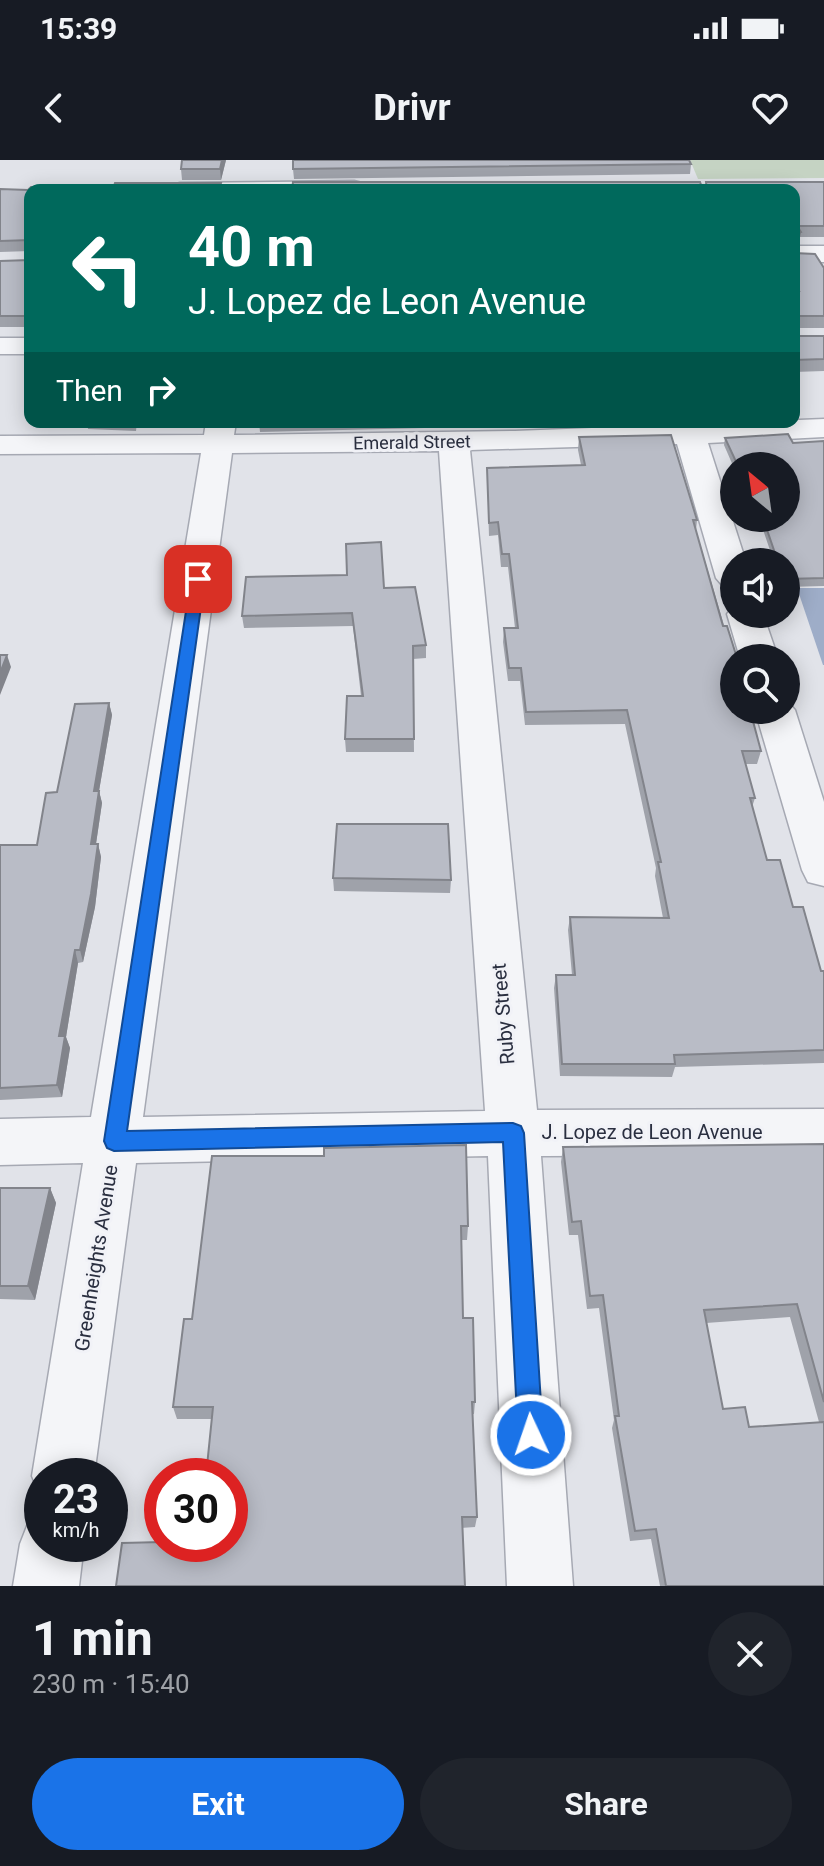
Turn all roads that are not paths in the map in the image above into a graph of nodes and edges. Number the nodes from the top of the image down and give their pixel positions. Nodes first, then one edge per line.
1 (259, 160) edge
2 (256, 184) edge
3 (800, 254) edge
4 (824, 254) edge
5 (0, 346) edge
6 (24, 346) edge
7 (824, 428) edge
8 (219, 434) edge
9 (690, 436) junction
10 (454, 442) junction
11 (1, 446) edge
12 (725, 548) edge
13 (779, 724) edge
14 (824, 870) edge
15 (824, 1132) edge
16 (513, 1133) junction
17 (114, 1141) junction
18 (0, 1142) edge
19 (66, 1458) edge
20 (49, 1562) edge
21 (46, 1586) edge
22 (540, 1586) edge

1 - 2 street
3 - 4 street
5 - 6 street
7 - 9 street, Emerald Street
8 - 10 street, Emerald Street
8 - 11 street, Emerald Street
8 - 17 street, Greenheights Avenue
9 - 10 street, Emerald Street
9 - 12 street
10 - 16 street, Ruby Street
13 - 14 street
15 - 16 street, J. Lopez de Leon Avenue
16 - 17 street, J. Lopez de Leon Avenue
16 - 22 street, Ruby Street
17 - 18 street, J. Lopez de Leon Avenue
17 - 19 street, Greenheights Avenue
20 - 21 street

